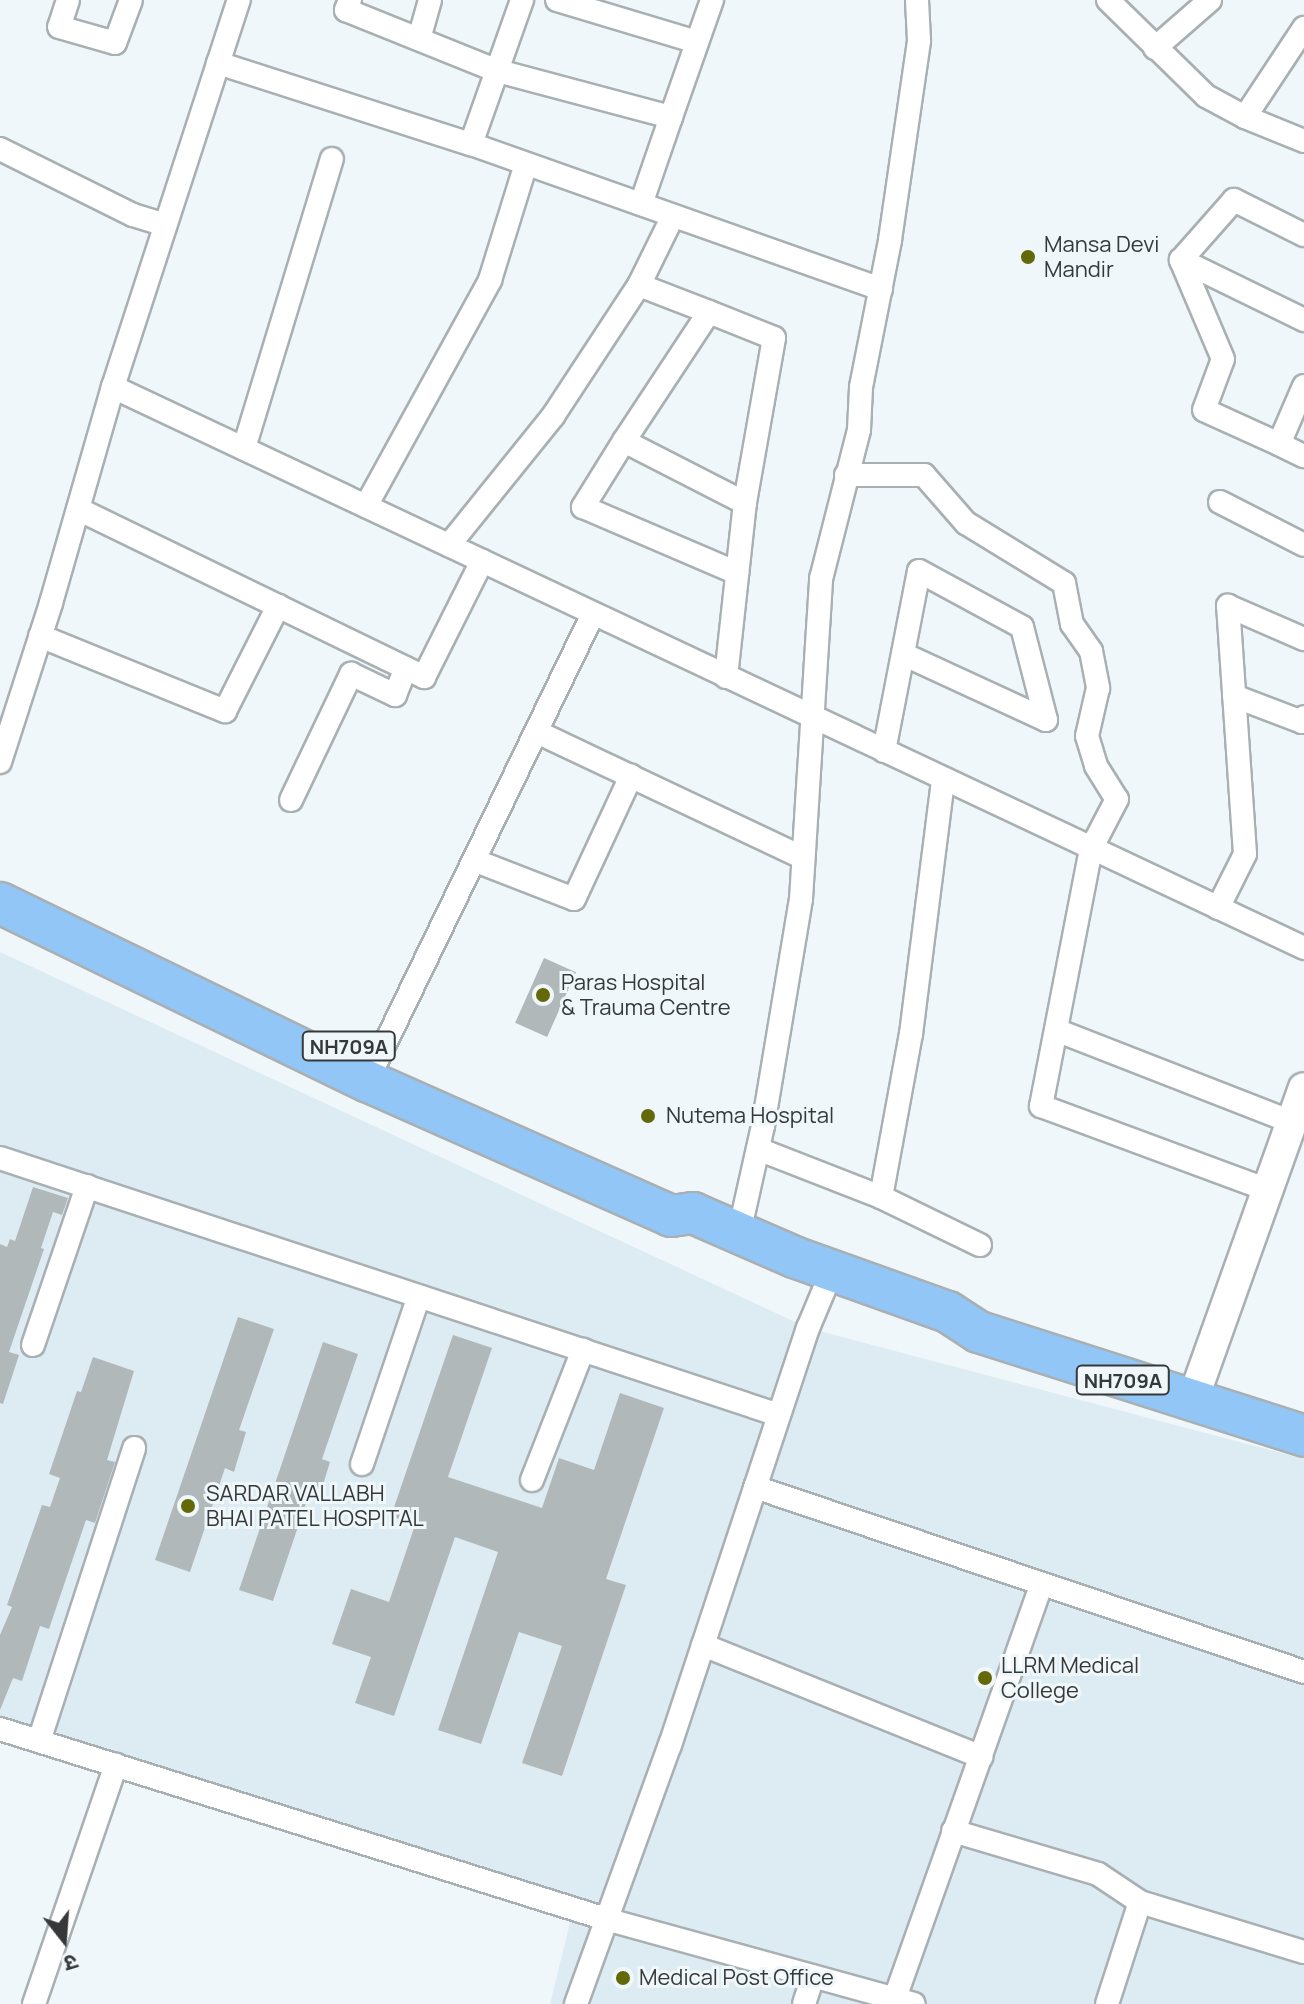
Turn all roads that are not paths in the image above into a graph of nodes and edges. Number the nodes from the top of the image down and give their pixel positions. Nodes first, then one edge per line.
1 (68, 0) edge
2 (131, 0) edge
3 (239, 0) edge
4 (350, 0) edge
5 (430, 0) edge
6 (522, 0) edge
7 (557, 0) edge
8 (712, 0) edge
9 (917, 0) edge
10 (1108, 0) edge
11 (1210, 0) edge
12 (1304, 28) edge
13 (419, 39) junction
14 (697, 42) junction
15 (1155, 48) junction
16 (218, 63) junction
17 (498, 71) junction
18 (671, 117) junction
19 (1245, 117) junction
20 (1304, 141) edge
21 (471, 144) junction
22 (0, 149) edge
23 (332, 159) dead end
24 (526, 164) junction
25 (641, 204) junction
26 (673, 216) junction
27 (166, 225) junction
28 (1304, 235) edge
29 (1181, 260) junction
30 (639, 285) junction
31 (881, 289) junction
32 (709, 312) junction
33 (1304, 320) edge
34 (1304, 386) edge
35 (113, 387) junction
36 (624, 441) junction
37 (1279, 444) junction
38 (244, 448) junction
39 (1304, 456) edge
40 (846, 475) junction
41 (1220, 502) dead end
42 (745, 503) junction
43 (366, 506) junction
44 (78, 509) junction
45 (449, 545) junction
46 (1304, 545) edge
47 (482, 561) junction
48 (737, 573) junction
49 (278, 606) junction
50 (593, 614) junction
51 (40, 636) junction
52 (1304, 639) edge
53 (903, 654) junction
54 (406, 668) junction
55 (726, 677) junction
56 (1234, 696) junction
57 (810, 717) junction
58 (1304, 717) edge
59 (537, 732) junction
60 (884, 751) junction
61 (0, 762) edge
62 (631, 776) junction
63 (943, 779) junction
64 (291, 800) dead end
65 (1091, 849) junction
66 (803, 858) junction
67 (476, 861) junction
68 (0, 879) edge
69 (0, 903) edge
70 (1218, 908) junction
71 (1304, 948) edge
72 (1056, 1030) junction
73 (373, 1070) junction
74 (1304, 1088) edge
75 (1292, 1122) junction
76 (758, 1149) junction
77 (0, 1158) edge
78 (87, 1186) junction
79 (1268, 1190) junction
80 (881, 1197) junction
81 (739, 1233) junction
82 (980, 1245) dead end
83 (832, 1271) junction
84 (419, 1296) junction
85 (33, 1345) dead end
86 (583, 1350) junction
87 (1196, 1390) junction
88 (1304, 1412) edge
89 (779, 1415) junction
90 (1304, 1436) edge
91 (134, 1448) dead end
92 (362, 1464) dead end
93 (532, 1480) dead end
94 (755, 1487) junction
95 (1042, 1584) junction
96 (703, 1645) junction
97 (1304, 1672) edge
98 (0, 1729) edge
99 (39, 1741) junction
100 (981, 1757) junction
101 (116, 1765) junction
102 (953, 1831) junction
103 (1140, 1902) junction
104 (609, 1920) junction
105 (1304, 1952) edge
106 (813, 1976) junction
107 (904, 2001) edge
108 (34, 2004) edge
109 (576, 2004) edge
110 (804, 2004) edge
111 (1107, 2004) edge

1 - 2 street
3 - 16 street
4 - 13 street
5 - 13 street
6 - 17 street
7 - 14 street
8 - 14 street
9 - 31 street
10 - 15 street
11 - 15 street
12 - 19 street
13 - 17 street
14 - 18 street
15 - 19 street
16 - 21 street
16 - 27 street
17 - 18 street
17 - 21 street
18 - 25 street
19 - 20 street
21 - 24 street
22 - 27 street
23 - 38 street
24 - 25 street
24 - 43 street
25 - 26 street
26 - 30 street
26 - 31 street
27 - 35 street
28 - 29 street
29 - 33 street
29 - 37 street
30 - 32 street
30 - 45 street
31 - 40 street
32 - 36 street
32 - 42 street
34 - 37 street
35 - 38 street
35 - 44 street
36 - 42 street
36 - 48 street
37 - 39 street
38 - 43 street
40 - 57 street
40 - 65 street
41 - 46 street
42 - 48 street
43 - 45 street
44 - 49 street
44 - 51 street
45 - 47 street
47 - 50 street
47 - 54 street
48 - 55 street
49 - 51 street
49 - 54 street
50 - 55 street
50 - 59 street
51 - 61 street
52 - 56 street
53 - 53 street
53 - 60 street
54 - 64 street
55 - 57 street
56 - 58 street
56 - 70 street
57 - 60 street
57 - 66 street
59 - 62 street
59 - 67 street
60 - 63 street
62 - 66 street
62 - 67 street
63 - 65 street
63 - 80 street
65 - 70 street
65 - 72 street
66 - 76 street
67 - 73 street
68 - 73 highway, NH709A
69 - 73 highway, NH709A
70 - 71 street
72 - 75 street
72 - 79 street
73 - 81 highway, NH709A
74 - 75 street
75 - 79 street
76 - 80 street
76 - 81 street
77 - 78 street
78 - 84 street
78 - 85 street
79 - 87 street
80 - 82 street
81 - 83 highway, NH709A
83 - 87 highway, NH709A
83 - 89 street
84 - 86 street
84 - 92 street
86 - 89 street
86 - 93 street
87 - 88 highway, NH709A
87 - 90 highway, NH709A
89 - 94 street
91 - 99 street
94 - 95 street
94 - 96 street
95 - 97 street
95 - 100 street
96 - 100 street
96 - 104 street
98 - 99 street
99 - 101 street
100 - 102 street
101 - 104 street
101 - 108 street
102 - 103 street
102 - 107 street
103 - 105 street
103 - 111 street
104 - 106 street
104 - 109 street
106 - 107 street
106 - 110 street

